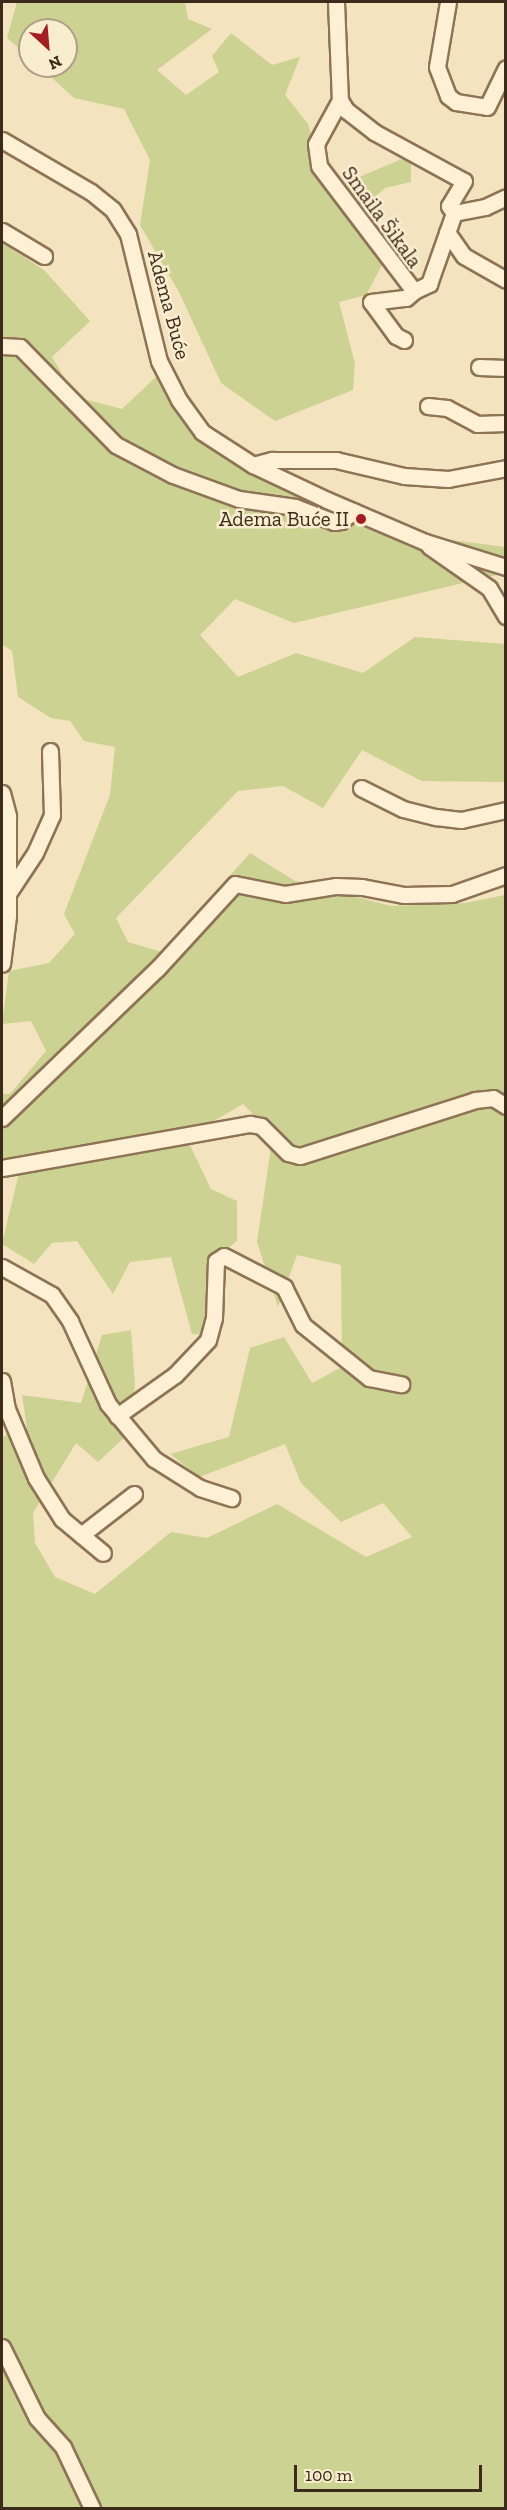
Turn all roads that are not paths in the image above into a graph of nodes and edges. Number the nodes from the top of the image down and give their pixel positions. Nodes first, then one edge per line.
1 (336, 2) edge
2 (448, 2) edge
3 (506, 68) edge
4 (340, 100) junction
5 (2, 140) edge
6 (506, 197) edge
7 (454, 213) junction
8 (2, 231) edge
9 (447, 232) junction
10 (44, 256) dead end
11 (506, 280) edge
12 (414, 291) junction
13 (404, 340) dead end
14 (2, 346) edge
15 (479, 367) dead end
16 (506, 368) edge
17 (428, 406) dead end
18 (506, 423) edge
19 (253, 465) junction
20 (506, 468) edge
21 (354, 511) junction
22 (425, 542) junction
23 (506, 567) edge
24 (506, 616) edge
25 (50, 751) dead end
26 (361, 788) dead end
27 (2, 793) edge
28 (506, 810) edge
29 (506, 875) edge
30 (7, 895) junction
31 (2, 964) edge
32 (506, 1106) edge
33 (2, 1118) edge
34 (2, 1168) edge
35 (2, 1267) edge
36 (2, 1381) edge
37 (401, 1384) dead end
38 (117, 1416) junction
39 (134, 1494) dead end
40 (231, 1498) dead end
41 (81, 1535) junction
42 (103, 1553) dead end
43 (2, 2347) edge
44 (92, 2508) edge

1 - 4 street
2 - 3 street
4 - 7 street, Smaila Šikala
4 - 12 street, Smaila Šikala
5 - 19 street, Adema Buće
6 - 7 street
7 - 9 street, Smaila Šikala
8 - 10 street
9 - 11 street, Smaila Šikala
9 - 12 street, Smaila Šikala
12 - 13 street
14 - 21 street
15 - 16 street
17 - 18 street
19 - 20 street
19 - 21 street, Adema Buće
21 - 22 street, Adema Buće
22 - 23 street, Adema Buće
22 - 24 street, Adema Buće
25 - 30 street
26 - 28 street
27 - 30 street
29 - 33 street
30 - 31 street
32 - 34 street
35 - 38 street
36 - 41 street
37 - 38 street
38 - 40 street
39 - 41 street
41 - 42 street
43 - 44 street

